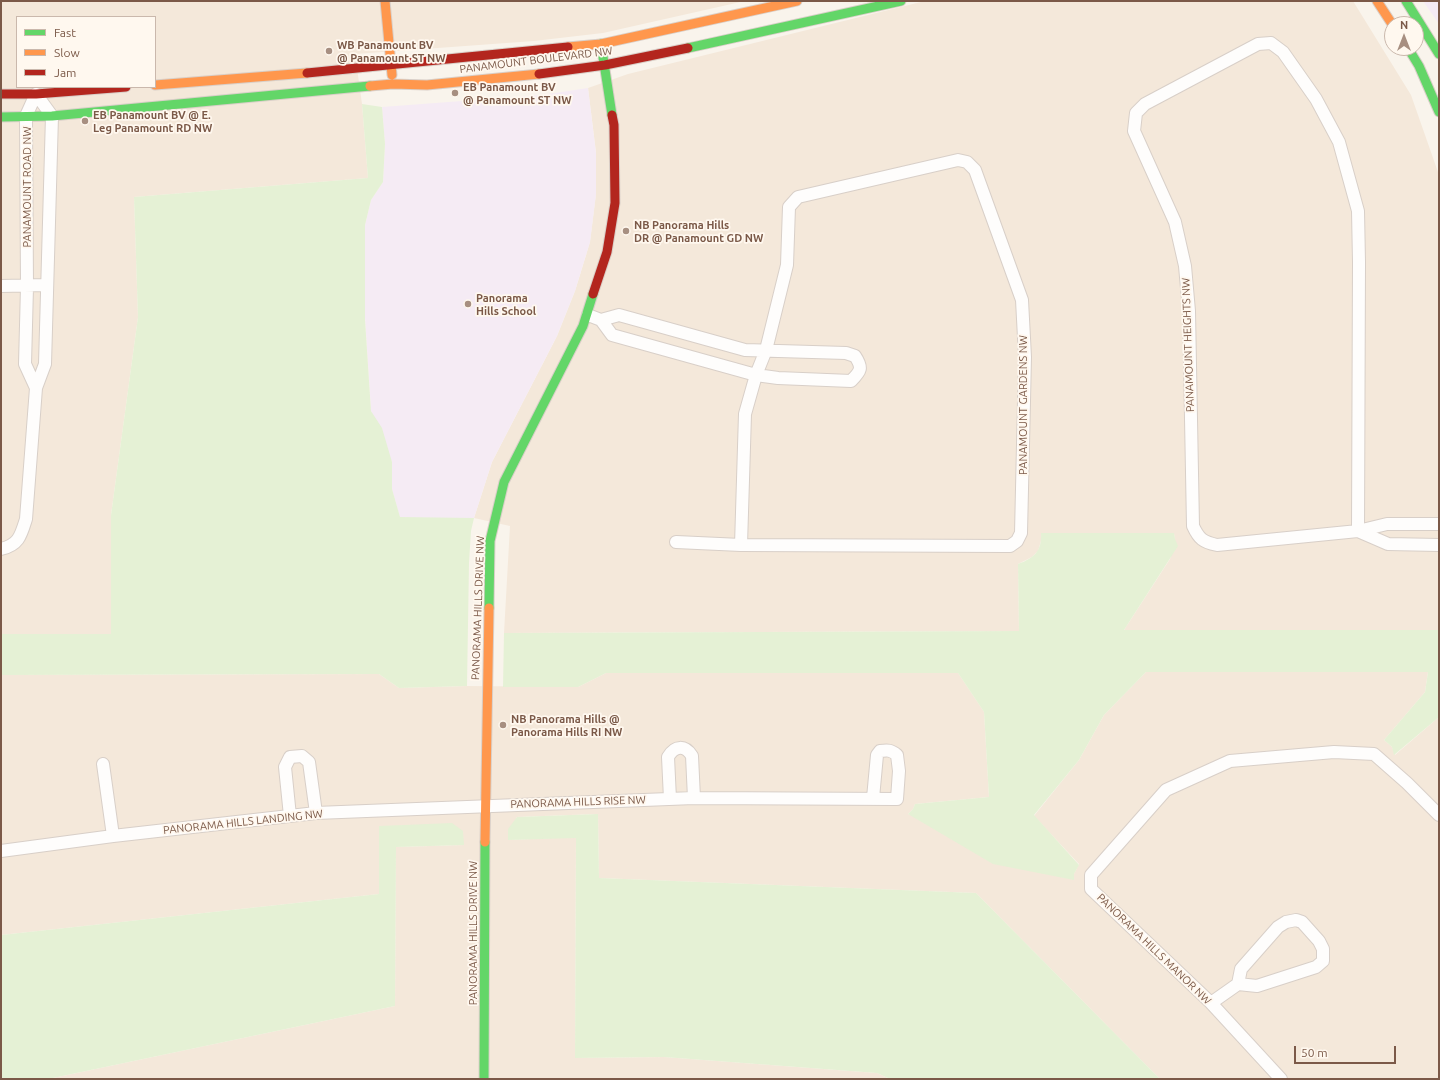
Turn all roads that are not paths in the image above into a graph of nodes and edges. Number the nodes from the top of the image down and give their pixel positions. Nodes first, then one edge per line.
1 (385, 1) edge
2 (797, 1) edge
3 (901, 1) edge
4 (1377, 1) edge
5 (1406, 1) edge
6 (1387, 16) edge
7 (601, 44) junction
8 (1439, 54) edge
9 (1413, 56) edge
10 (391, 65) junction
11 (605, 65) junction
12 (393, 84) junction
13 (156, 85) edge
14 (113, 88) edge
15 (1, 94) edge
16 (36, 94) junction
17 (1439, 112) edge
18 (26, 116) junction
19 (52, 116) junction
20 (1, 117) edge
21 (47, 285) junction
22 (1, 286) edge
23 (27, 286) junction
24 (588, 315) junction
25 (601, 320) junction
26 (766, 350) junction
27 (756, 375) junction
28 (36, 388) junction
29 (1439, 524) edge
30 (1358, 531) junction
31 (676, 542) dead end
32 (741, 545) junction
33 (1439, 545) edge
34 (1, 549) edge
35 (103, 764) dead end
36 (694, 798) junction
37 (873, 798) dead end
38 (670, 799) junction
39 (485, 806) junction
40 (316, 813) junction
41 (1439, 815) edge
42 (290, 816) junction
43 (113, 836) junction
44 (1, 851) edge
45 (1238, 984) junction
46 (1211, 1003) junction
47 (484, 1079) edge
48 (1281, 1079) edge

1 - 10 street
2 - 7 street, PANAMOUNT BOULEVARD NW
3 - 11 street, PANAMOUNT BOULEVARD NW
4 - 6 street
5 - 8 street
7 - 10 street, PANAMOUNT BOULEVARD NW
7 - 11 street, PANORAMA HILLS DRIVE NW
9 - 17 street
10 - 12 street
10 - 13 street, PANAMOUNT BOULEVARD NW
11 - 12 street, PANAMOUNT BOULEVARD NW
11 - 24 street, PANORAMA HILLS DRIVE NW
12 - 19 street, PANAMOUNT BOULEVARD NW
14 - 16 street
15 - 16 street
16 - 18 street, PANAMOUNT ROAD NW
16 - 19 street
18 - 19 street, PANAMOUNT BOULEVARD NW
18 - 20 street, PANAMOUNT BOULEVARD NW
18 - 23 street, PANAMOUNT ROAD NW
19 - 21 street, PANAMOUNT ROAD NW
21 - 23 street
21 - 28 street, PANAMOUNT ROAD NW
22 - 23 street
23 - 28 street, PANAMOUNT ROAD NW
24 - 25 street
24 - 39 street, PANORAMA HILLS DRIVE NW
25 - 26 street
25 - 27 street
26 - 27 street, PANAMOUNT GARDENS NW
26 - 27 street
26 - 32 street, PANAMOUNT GARDENS NW
27 - 32 street, PANAMOUNT GARDENS NW
28 - 34 street, PANAMOUNT ROAD NW
29 - 30 street, PANAMOUNT HEIGHTS NW
30 - 30 street, PANAMOUNT HEIGHTS NW
30 - 33 street, PANAMOUNT HEIGHTS NW
31 - 32 street
35 - 43 street
36 - 37 street, PANORAMA HILLS RISE NW
36 - 38 street, PANORAMA HILLS RISE NW
36 - 38 street
38 - 39 street, PANORAMA HILLS RISE NW
39 - 40 street, PANORAMA HILLS LANDING NW
39 - 47 street, PANORAMA HILLS DRIVE NW
40 - 42 street, PANORAMA HILLS LANDING NW
40 - 42 street
41 - 46 street, PANORAMA HILLS MANOR NW
42 - 43 street, PANORAMA HILLS LANDING NW
43 - 44 street, PANORAMA HILLS LANDING NW
45 - 45 street
45 - 46 street
46 - 48 street, PANORAMA HILLS MANOR NW

